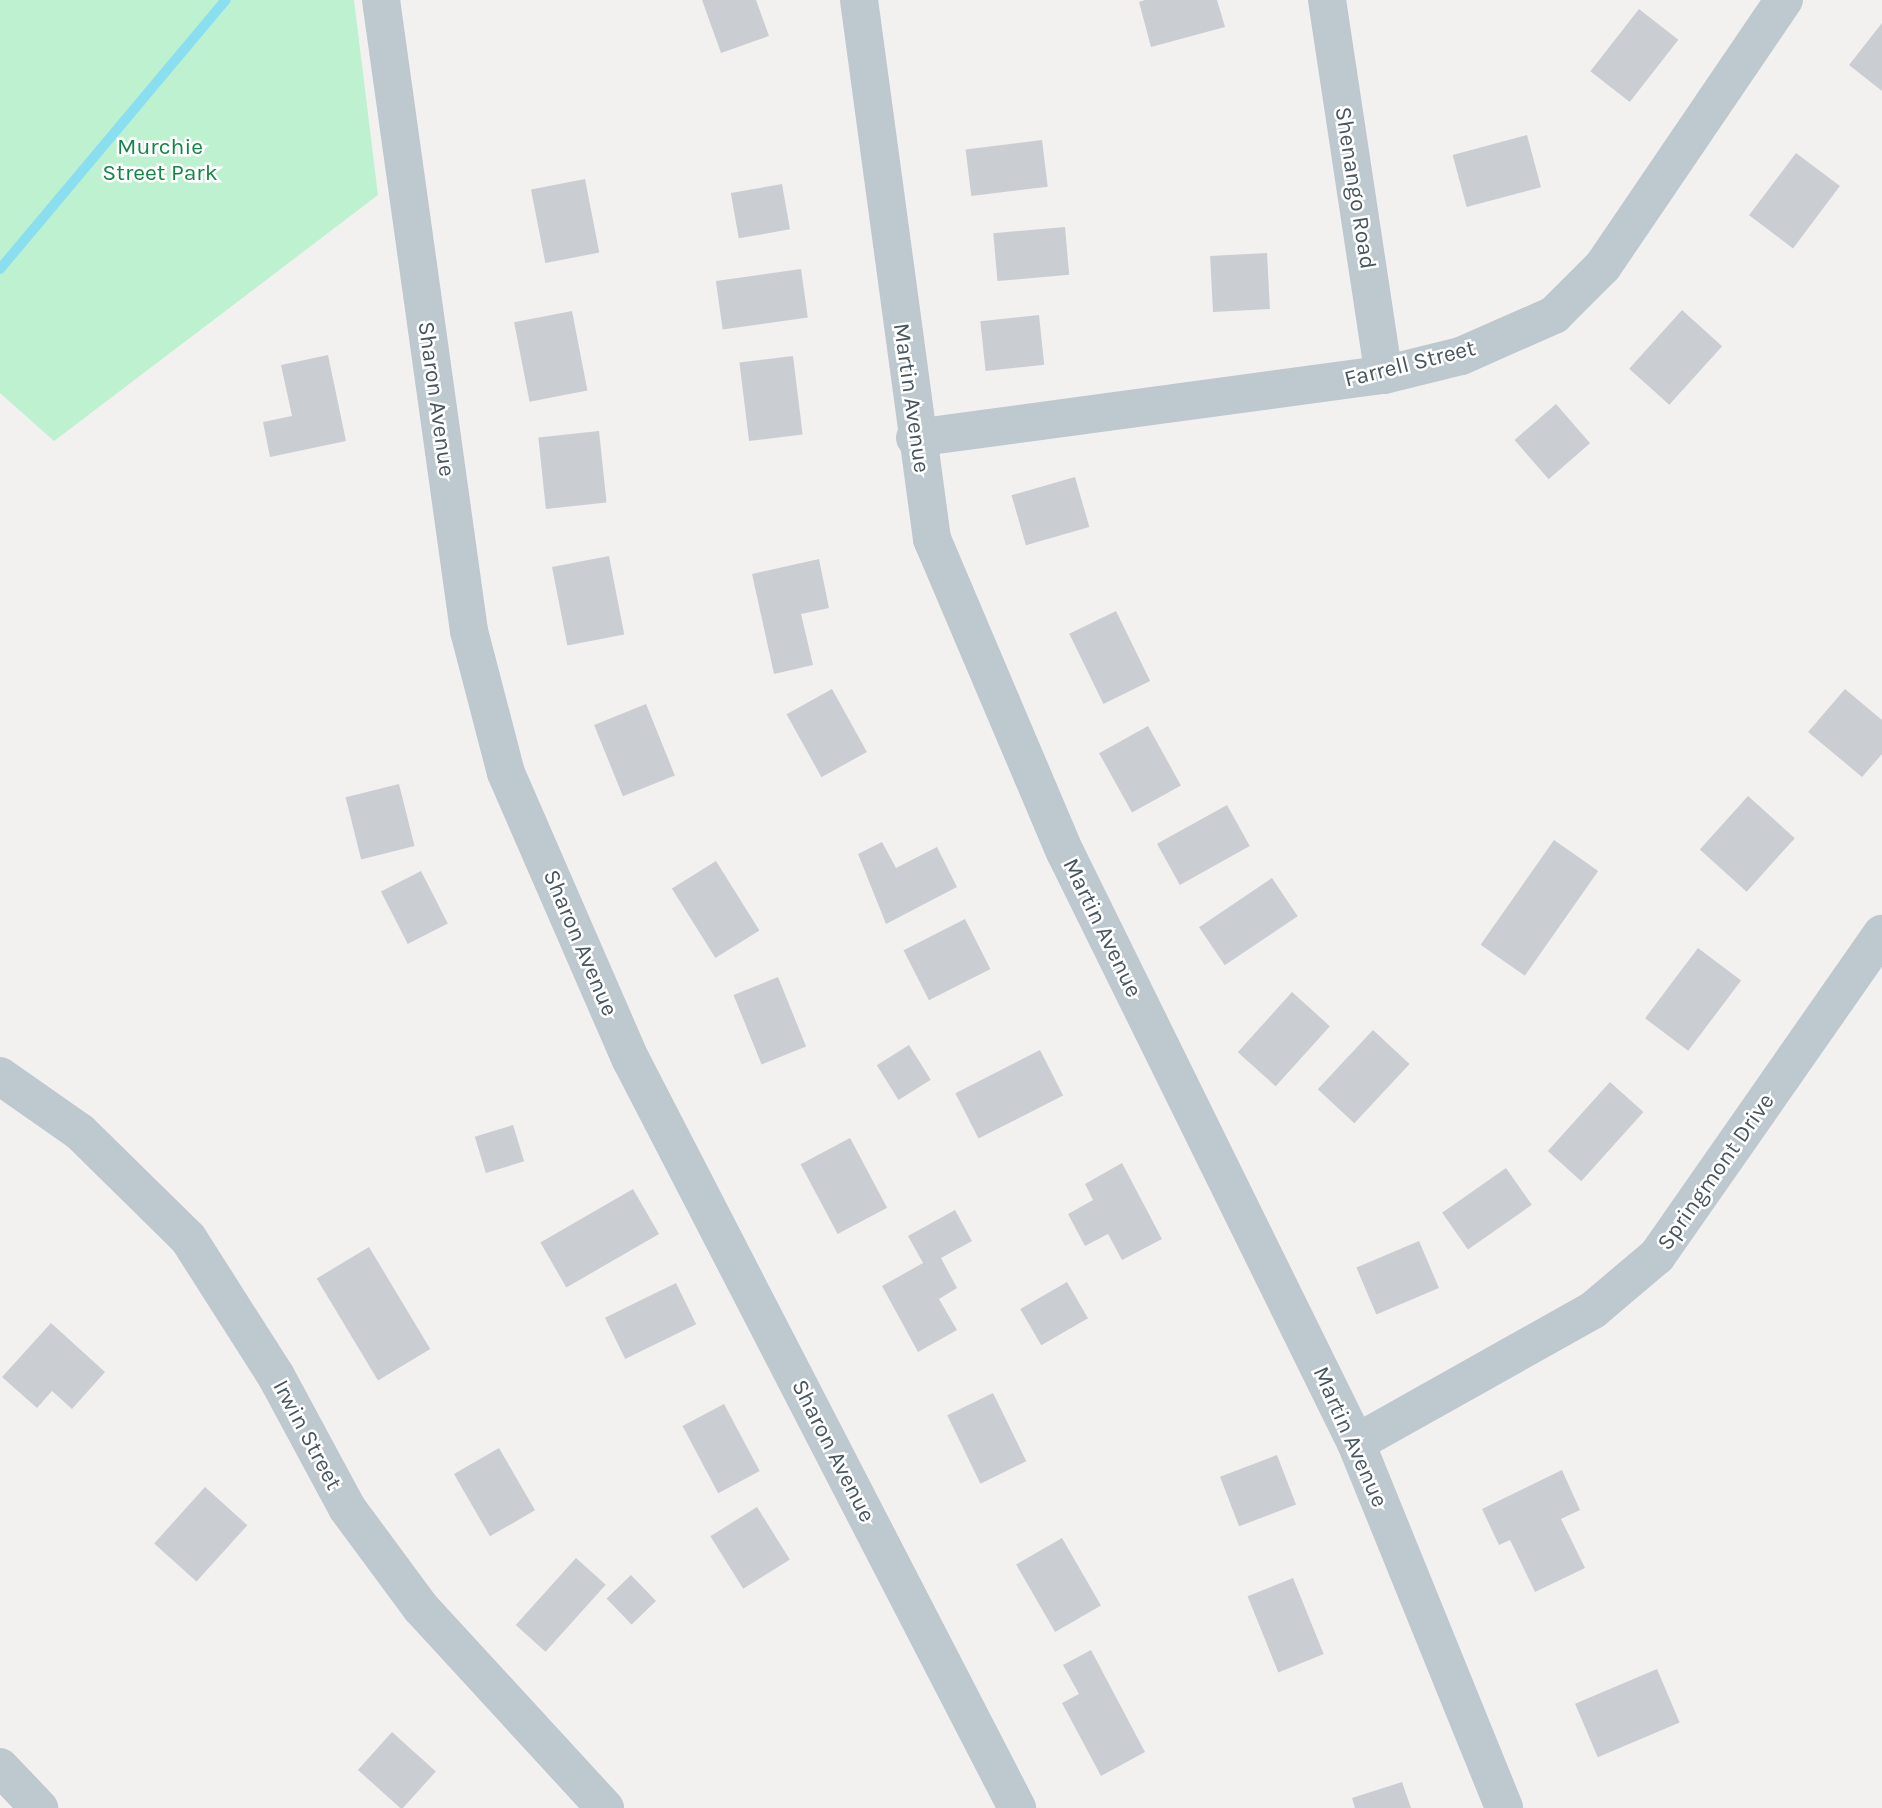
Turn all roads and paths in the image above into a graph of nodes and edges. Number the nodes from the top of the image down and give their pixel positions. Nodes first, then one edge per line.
1 (381, 0) edge
2 (859, 0) edge
3 (1327, 0) edge
4 (1784, 0) edge
5 (1384, 375) junction
6 (915, 438) junction
7 (1882, 934) edge
8 (0, 1076) edge
9 (1356, 1443) junction
10 (0, 1767) edge
11 (40, 1808) edge
12 (605, 1808) edge
13 (1017, 1808) edge
14 (1504, 1808) edge

1 - 13 street, Sharon Avenue
2 - 6 street, Martin Avenue
3 - 5 street, Shenango Road
4 - 5 street, Farrell Street
5 - 6 street, Farrell Street
6 - 9 street, Martin Avenue
7 - 9 street, Springmont Drive
8 - 12 street, Irwin Street
9 - 14 street, Martin Avenue
10 - 11 street

